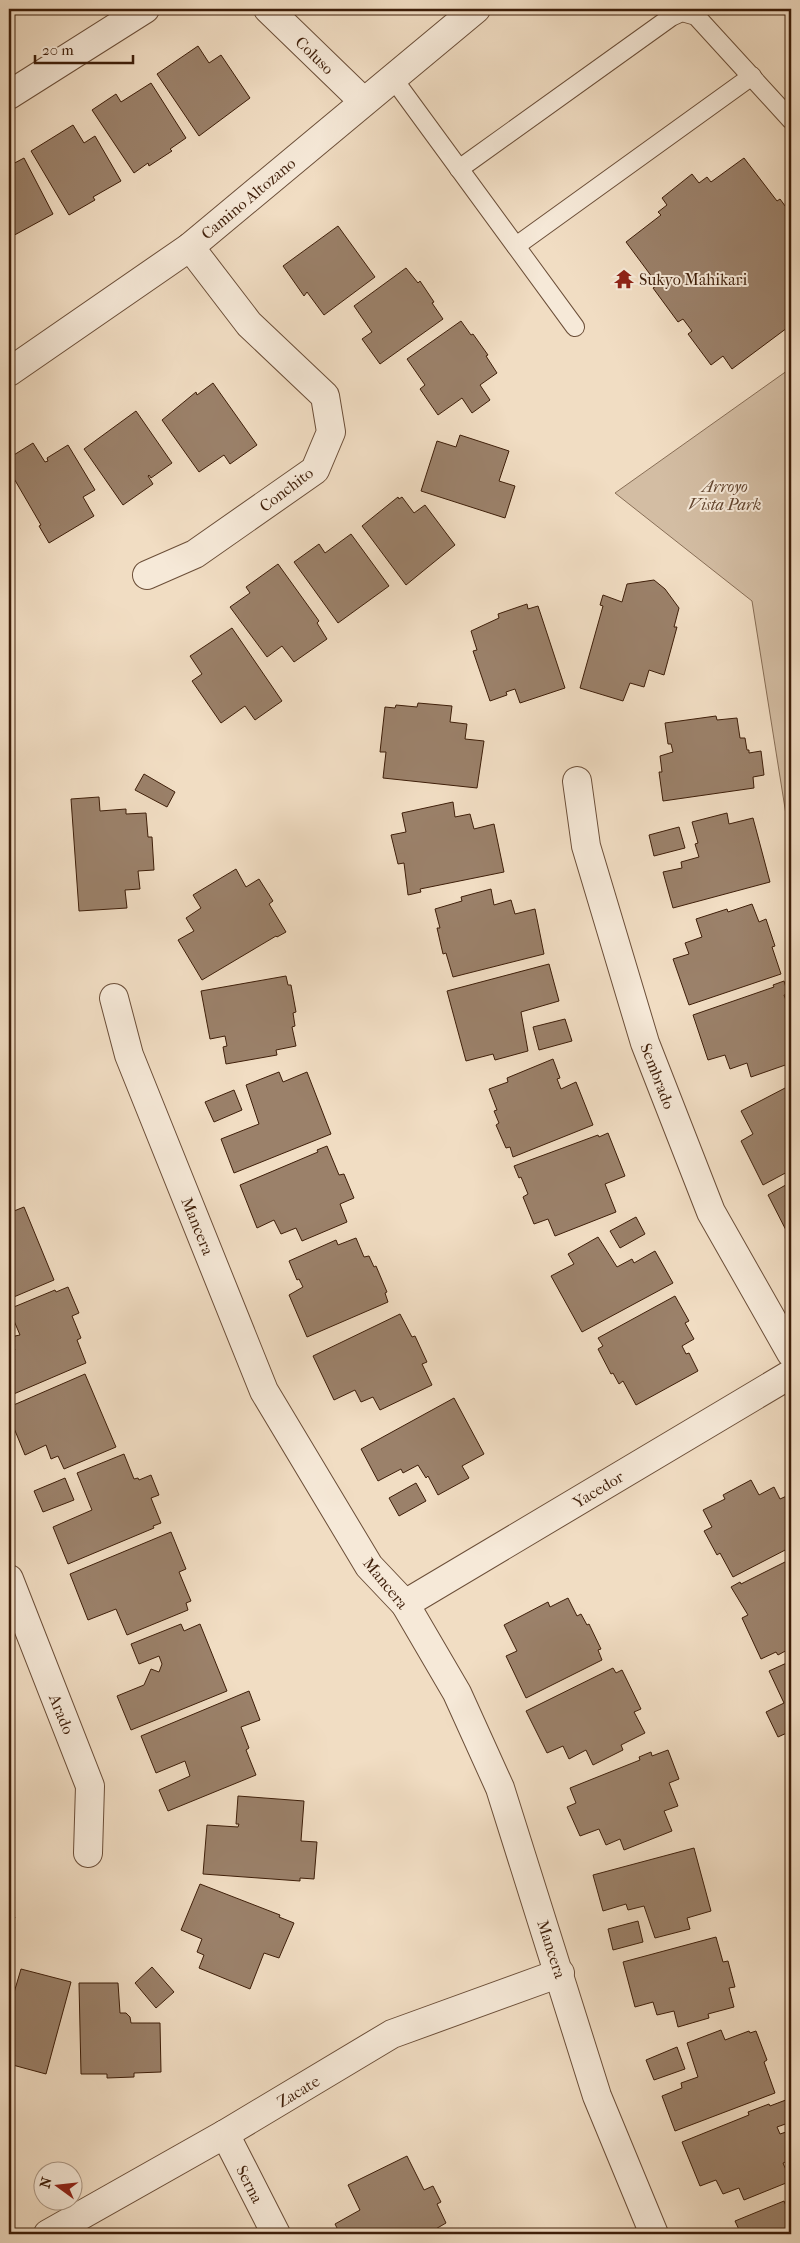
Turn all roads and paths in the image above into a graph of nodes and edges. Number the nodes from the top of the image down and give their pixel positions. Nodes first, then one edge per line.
1 (145, 9) edge
2 (268, 9) edge
3 (476, 9) edge
4 (752, 76) junction
5 (392, 77) junction
6 (9, 95) edge
7 (362, 101) junction
8 (791, 120) edge
9 (459, 169) junction
10 (516, 246) junction
11 (190, 247) junction
12 (574, 327) dead end
13 (9, 372) edge
14 (147, 575) dead end
15 (577, 780) dead end
16 (114, 998) dead end
17 (791, 1352) edge
18 (791, 1374) edge
19 (9, 1579) edge
20 (405, 1604) junction
21 (88, 1853) dead end
22 (560, 1973) junction
23 (225, 2134) junction
24 (48, 2234) edge
25 (276, 2234) edge
26 (654, 2234) edge

1 - 6 street
2 - 7 street, Coluso
3 - 5 street, Camino Altozano
4 - 8 lane
4 - 9 lane
4 - 10 lane
5 - 7 street, Camino Altozano
5 - 9 lane
7 - 11 street, Camino Altozano
9 - 10 lane
10 - 12 lane
11 - 13 street, Camino Altozano
11 - 14 street, Conchito
15 - 17 street, Sembrado
16 - 20 street, Mancera
18 - 20 street, Yacedor
19 - 21 street, Arado
20 - 22 street, Mancera
22 - 23 street, Zacate
22 - 26 street, Mancera
23 - 24 street, Zacate
23 - 25 street, Serna

